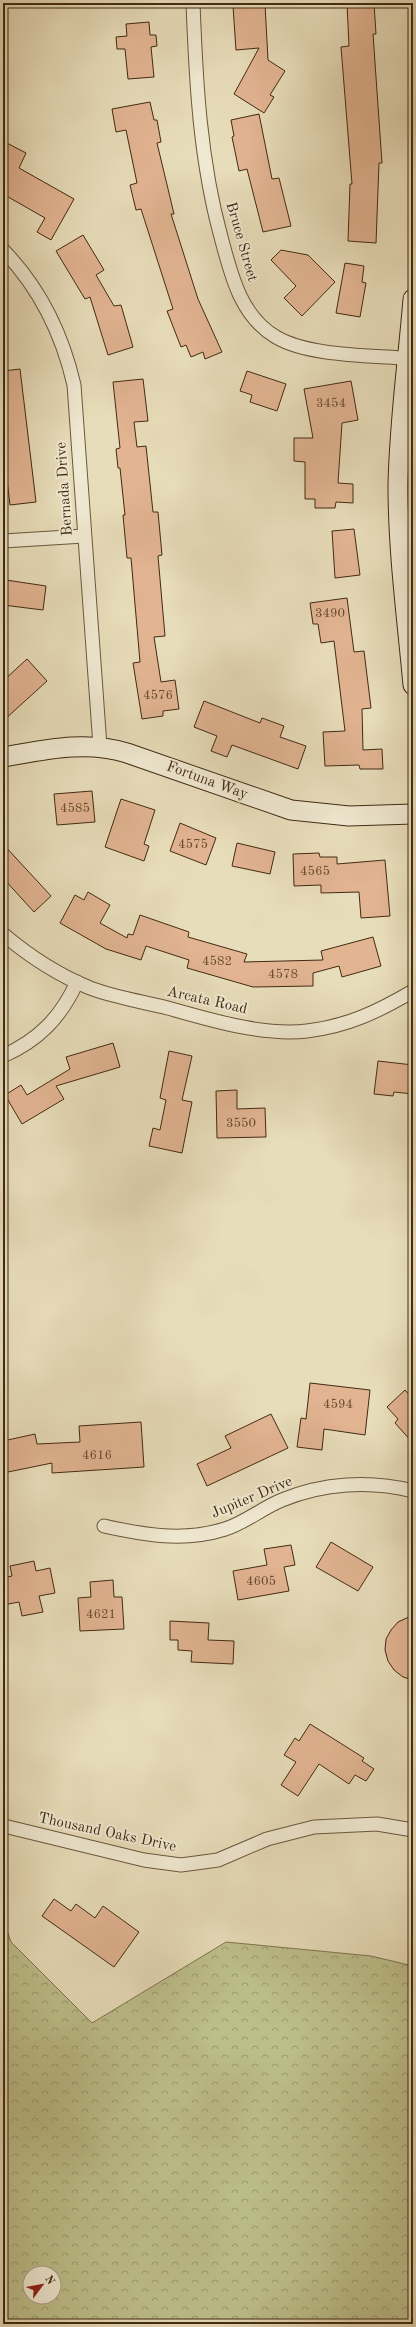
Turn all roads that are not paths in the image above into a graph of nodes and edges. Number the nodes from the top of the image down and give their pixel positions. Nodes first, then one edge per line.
1 (193, 3) edge
2 (3, 250) edge
3 (413, 299) edge
4 (410, 359) edge
5 (84, 536) junction
6 (3, 541) edge
7 (410, 615) edge
8 (413, 685) edge
9 (100, 746) junction
10 (3, 757) edge
11 (413, 814) edge
12 (3, 934) edge
13 (77, 982) junction
14 (413, 991) edge
15 (3, 1056) edge
16 (413, 1491) edge
17 (104, 1526) dead end
18 (4, 1826) edge
19 (413, 1830) edge

1 - 4 street, Bruce Street
2 - 5 street, Bernada Drive
3 - 4 street
4 - 7 street
5 - 6 street
5 - 9 street, Bernada Drive
7 - 8 street
9 - 10 street, Fortuna Way
9 - 11 street, Fortuna Way
12 - 13 street, Arcata Road
13 - 14 street, Arcata Road
13 - 15 street
16 - 17 street, Jupiter Drive
18 - 19 street, Thousand Oaks Drive

